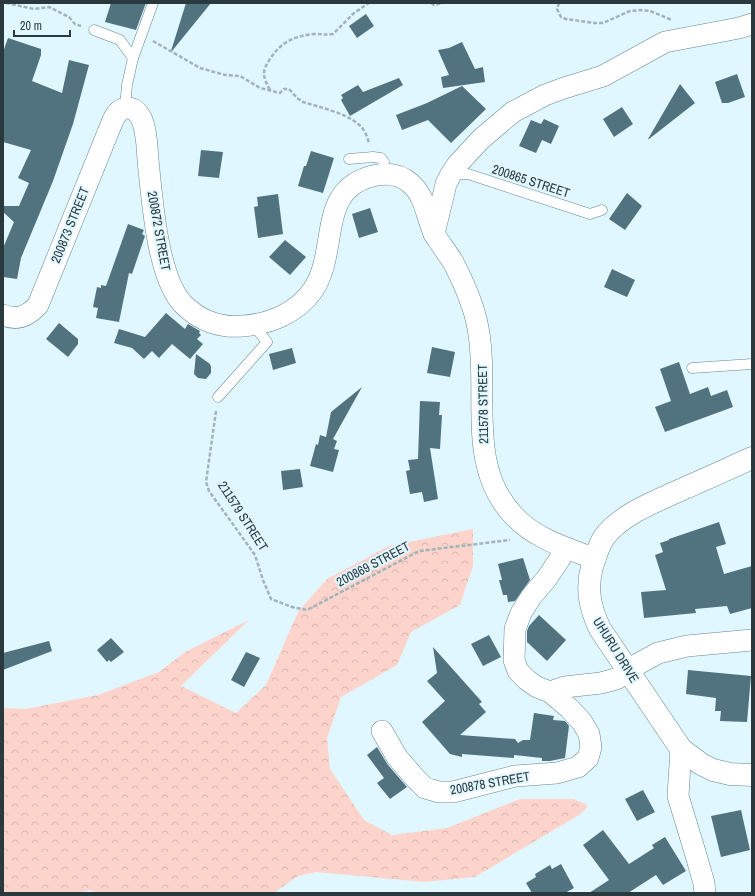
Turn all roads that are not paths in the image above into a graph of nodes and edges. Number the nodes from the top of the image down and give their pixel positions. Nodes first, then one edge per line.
1 (153, 3) edge
2 (752, 24) edge
3 (94, 30) road end
4 (133, 58) junction
5 (123, 108) junction
6 (349, 159) dead end
7 (378, 165) junction
8 (451, 174) junction
9 (424, 203) joint
10 (602, 210) dead end
11 (434, 234) junction
12 (3, 315) edge
13 (253, 325) junction
14 (752, 364) edge
15 (692, 368) dead end
16 (218, 397) road end
17 (752, 458) edge
18 (567, 548) junction
19 (594, 559) junction
20 (752, 640) edge
21 (629, 672) junction
22 (550, 692) junction
23 (382, 731) dead end
24 (681, 749) junction
25 (752, 774) edge
26 (705, 893) edge

1 - 4 lane
2 - 8 street
3 - 4 lane
4 - 5 lane
5 - 12 street, 200873 STREET
5 - 13 street, 200872 STREET
6 - 7 lane
7 - 9 street, 200872 STREET
7 - 13 street, 200872 STREET
8 - 10 lane, 200865 STREET
8 - 11 street
9 - 11 street, 211578 STREET
11 - 18 street, 211578 STREET
13 - 16 lane
14 - 15 lane
17 - 19 street, UHURU DRIVE
18 - 19 street, 211578 STREET
18 - 22 street
19 - 21 street, UHURU DRIVE
20 - 21 street
21 - 22 street
21 - 24 street, UHURU DRIVE
22 - 23 street, 200878 STREET
24 - 25 street, UHURU DRIVE
24 - 26 street

